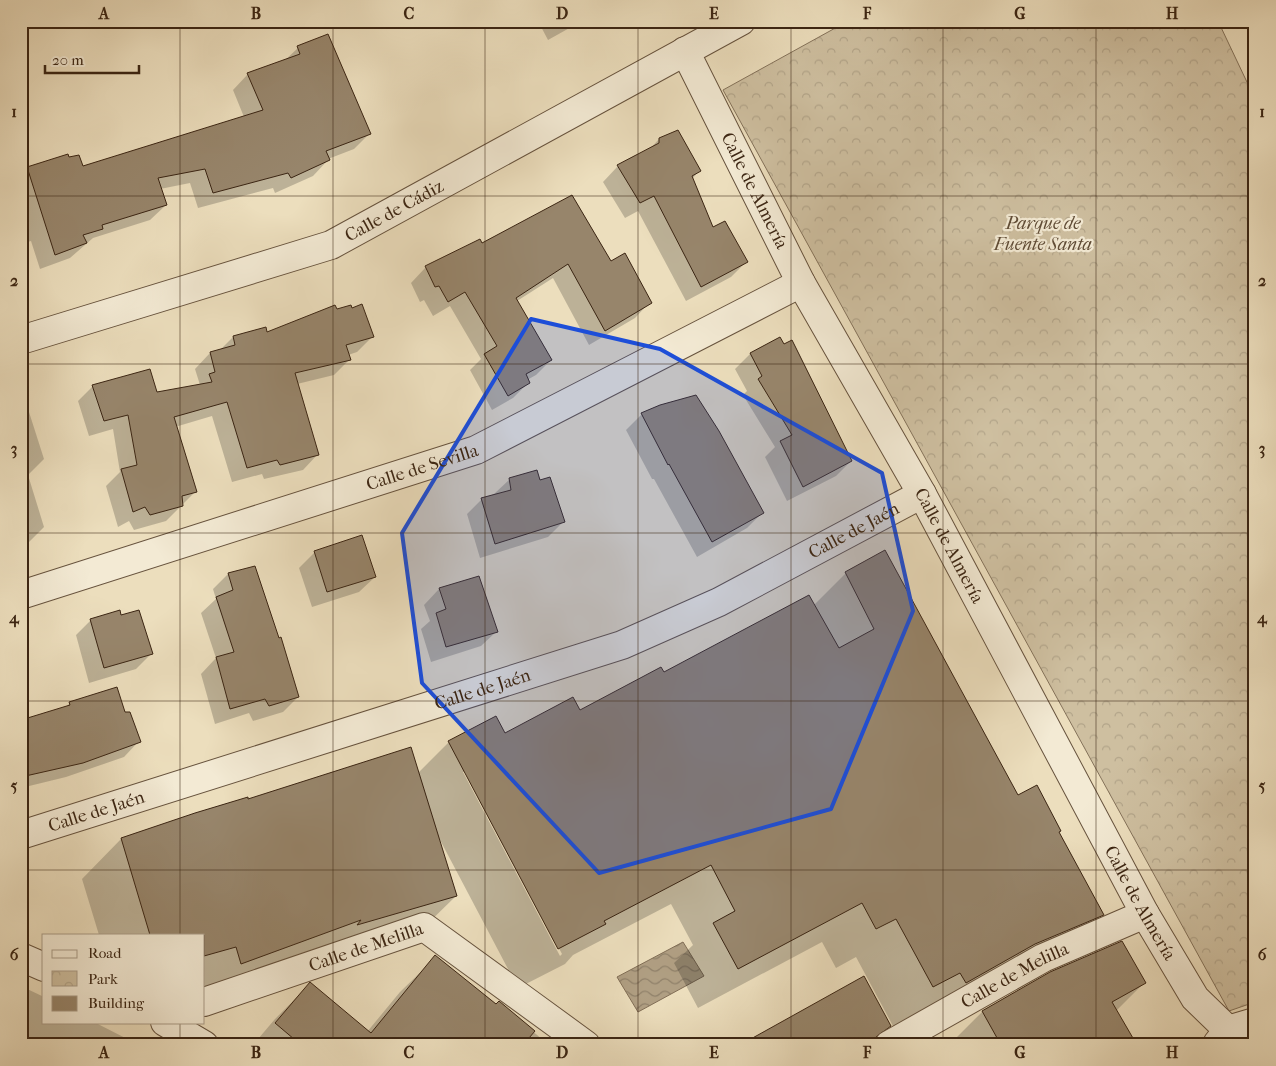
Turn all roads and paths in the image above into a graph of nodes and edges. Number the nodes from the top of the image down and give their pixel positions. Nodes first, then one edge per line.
1 (741, 21) edge
2 (685, 52) junction
3 (801, 283) junction
4 (21, 340) edge
5 (922, 494) junction
6 (21, 595) edge
7 (21, 835) edge
8 (1144, 914) junction
9 (21, 958) edge
10 (42, 966) edge
11 (205, 1002) edge
12 (1255, 1022) edge
13 (167, 1024) edge
14 (1222, 1037) edge
15 (204, 1045) edge
16 (586, 1045) edge
17 (889, 1045) edge

1 - 2 street, Calle de Cádiz
2 - 3 street, Calle de Almería
2 - 4 street, Calle de Cádiz
3 - 5 street, Calle de Almería
3 - 6 street, Calle de Sevilla
5 - 7 street, Calle de Jaén
5 - 8 street, Calle de Almería
8 - 14 street, Calle de Almería
8 - 17 street, Calle de Melilla
9 - 10 street
11 - 16 street, Calle de Melilla
12 - 14 street
13 - 15 street

